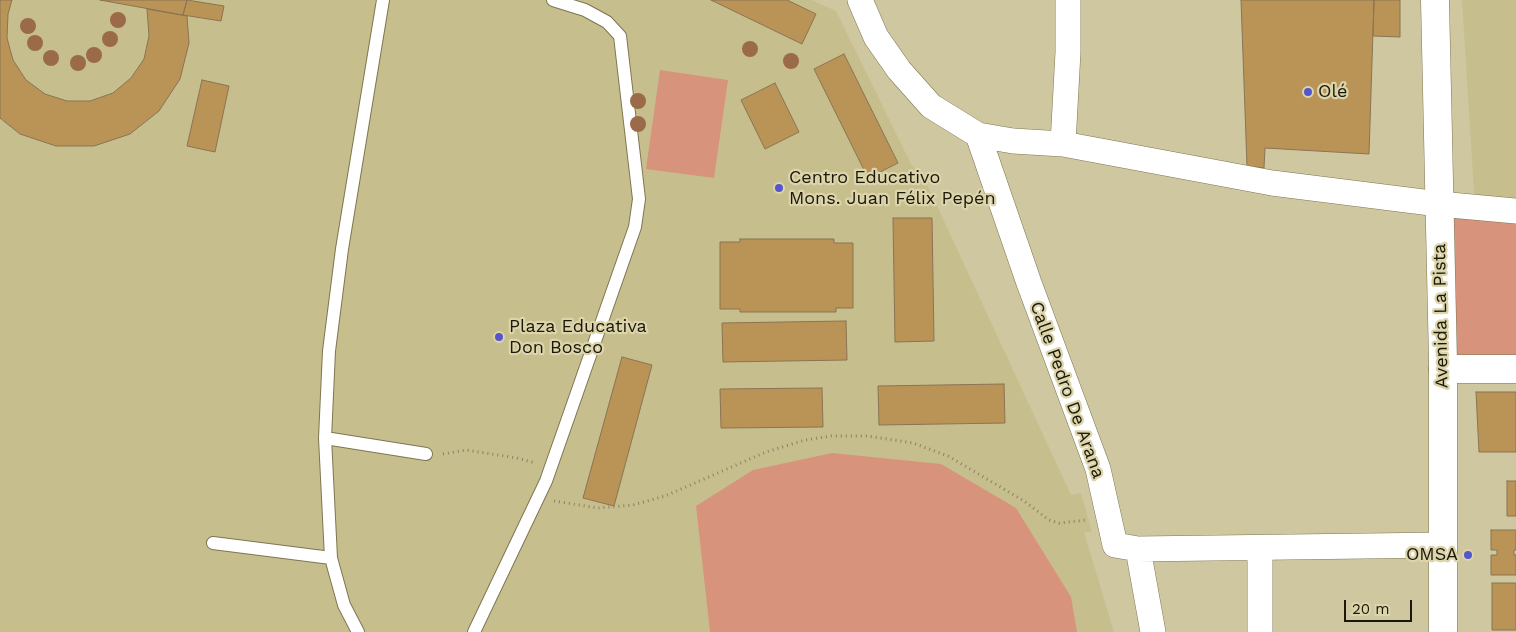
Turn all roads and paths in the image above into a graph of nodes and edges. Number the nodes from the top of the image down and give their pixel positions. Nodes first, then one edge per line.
1 (383, 0) edge
2 (553, 0) edge
3 (860, 0) edge
4 (1068, 0) edge
5 (1435, 0) edge
6 (978, 135) junction
7 (1063, 144) junction
8 (1439, 204) junction
9 (1516, 211) edge
10 (1443, 369) junction
11 (1516, 369) edge
12 (325, 438) junction
13 (426, 454) joint
14 (550, 468) junction
15 (539, 497) junction
16 (1108, 515) junction
17 (213, 543) dead end
18 (1442, 545) junction
19 (1260, 549) junction
20 (1138, 550) junction
21 (331, 558) junction
22 (358, 632) edge
23 (474, 632) edge
24 (1153, 632) edge
25 (1260, 632) edge
26 (1443, 632) edge

1 - 12 lane
2 - 14 lane
3 - 6 street
4 - 7 street
5 - 8 main road, Avenida La Pista
6 - 7 street
6 - 16 street, Calle Pedro De Arana
7 - 8 street
8 - 9 street
8 - 10 main road, Avenida La Pista
10 - 11 main road
10 - 18 main road, Avenida La Pista
12 - 13 lane
12 - 21 lane
13 - 14 path
14 - 15 lane
15 - 16 path
15 - 23 lane
16 - 20 street, Calle Pedro De Arana
17 - 21 lane
18 - 19 street
18 - 26 main road, Avenida La Pista
19 - 20 street
19 - 25 street
20 - 24 street
21 - 22 lane

